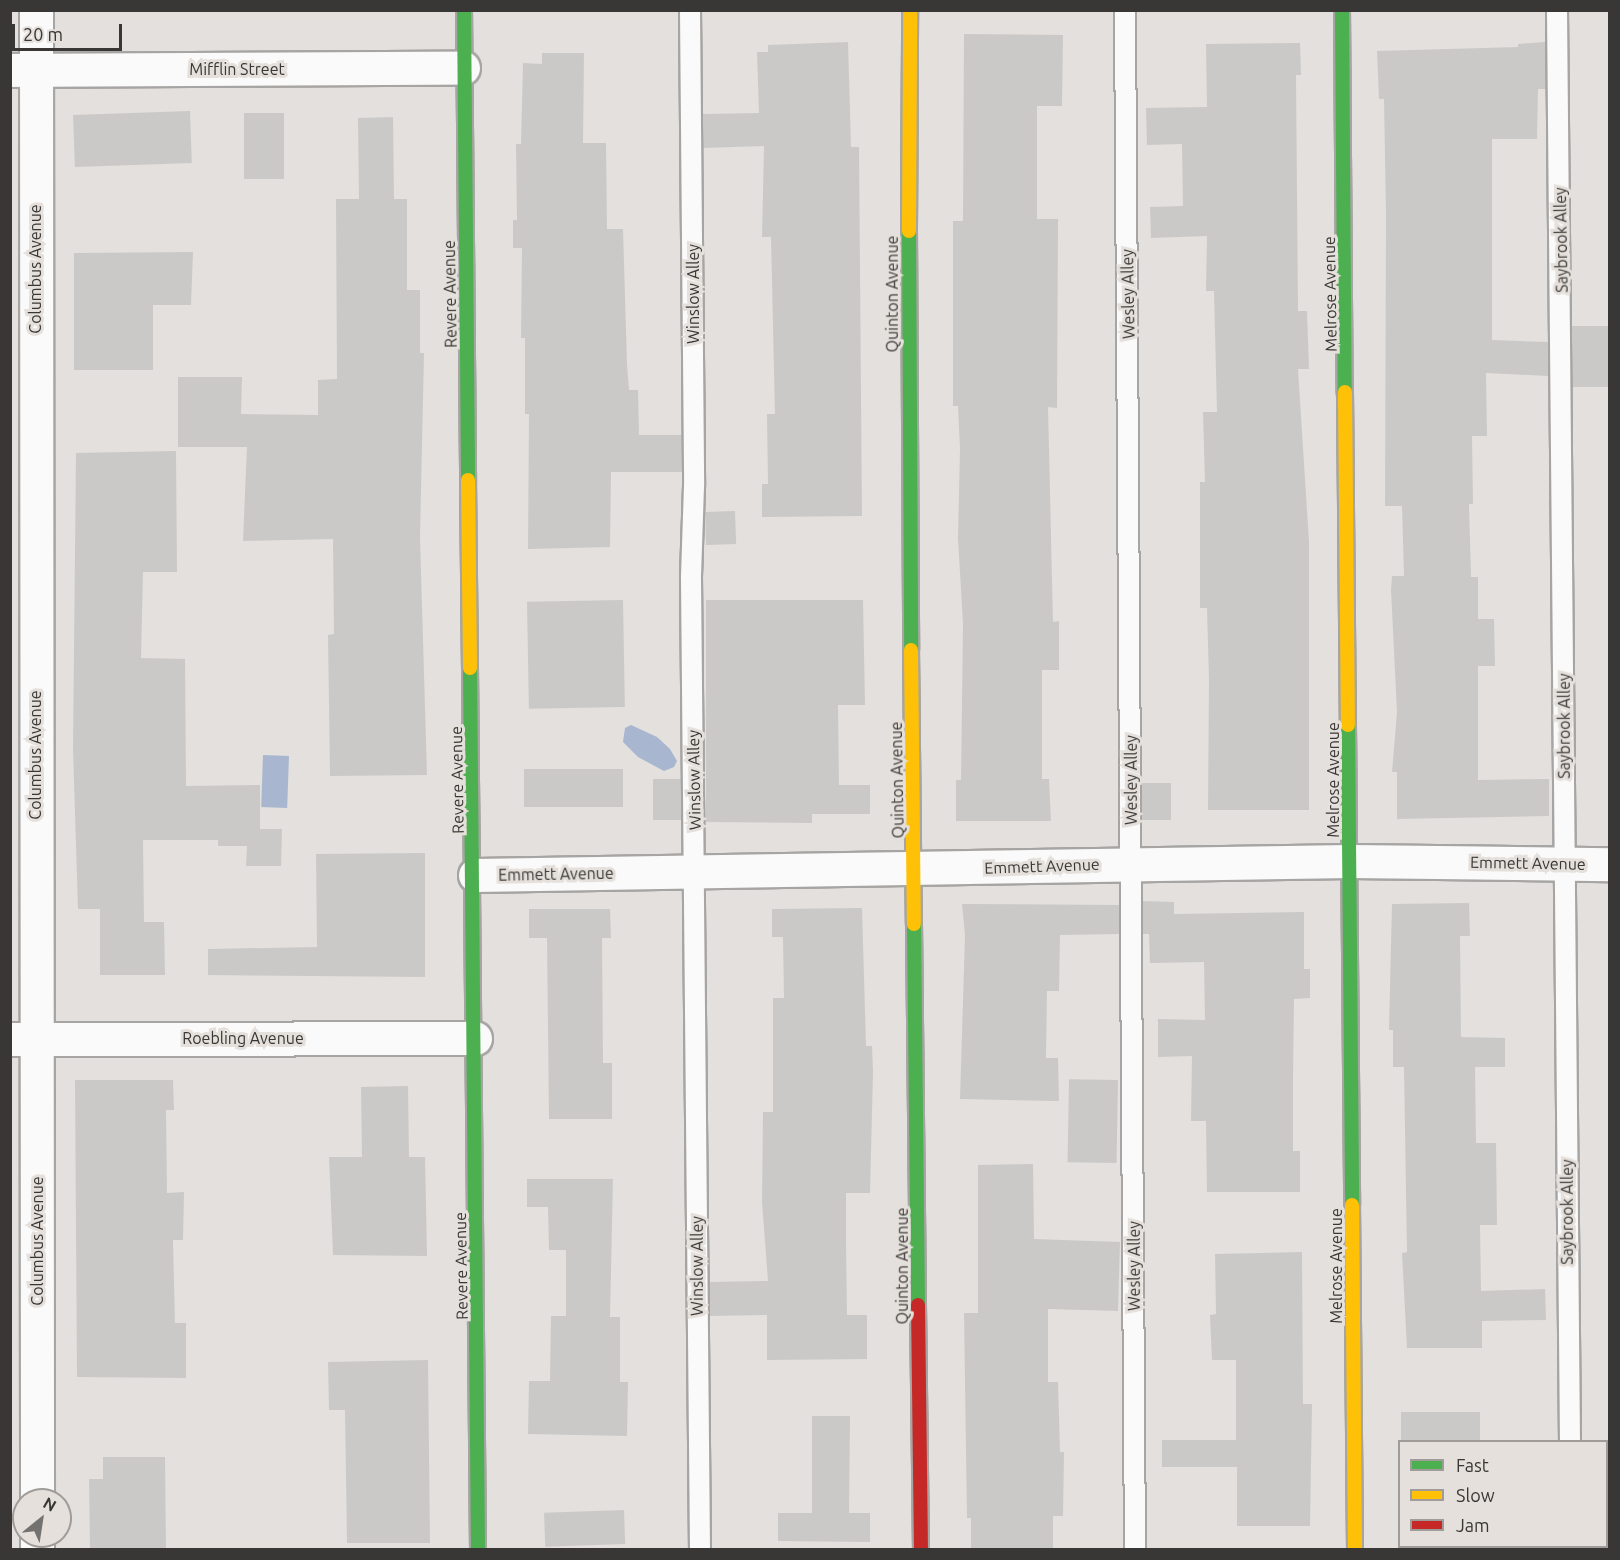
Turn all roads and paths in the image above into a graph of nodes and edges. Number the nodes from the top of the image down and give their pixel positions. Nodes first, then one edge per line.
1 (36, 10) edge
2 (464, 10) edge
3 (690, 10) edge
4 (910, 10) edge
5 (1125, 10) edge
6 (1342, 10) edge
7 (1557, 10) edge
8 (464, 68) junction
9 (23, 70) edge
10 (1350, 861) junction
11 (1131, 863) junction
12 (1563, 864) junction
13 (1610, 864) edge
14 (915, 870) junction
15 (696, 873) junction
16 (475, 875) junction
17 (475, 1038) junction
18 (23, 1039) edge
19 (1570, 1440) edge
20 (37, 1488) edge
21 (478, 1550) edge
22 (700, 1550) edge
23 (921, 1550) edge
24 (1135, 1550) edge
25 (1355, 1550) edge

1 - 9 street, Columbus Avenue
2 - 8 street, Revere Avenue
3 - 15 lane, Winslow Alley
4 - 14 street, Quinton Avenue
5 - 11 lane, Wesley Alley
6 - 10 street, Melrose Avenue
7 - 12 lane, Saybrook Alley
8 - 9 street, Mifflin Street
8 - 16 street, Revere Avenue
9 - 18 street, Columbus Avenue
10 - 11 street, Emmett Avenue
10 - 12 street, Emmett Avenue
10 - 25 street, Melrose Avenue
11 - 14 street, Emmett Avenue
11 - 24 lane, Wesley Alley
12 - 13 street, Emmett Avenue
12 - 19 lane, Saybrook Alley
14 - 15 street, Emmett Avenue
14 - 23 street, Quinton Avenue
15 - 16 street, Emmett Avenue
15 - 22 lane, Winslow Alley
16 - 17 street, Revere Avenue
17 - 18 street, Roebling Avenue
17 - 21 street, Revere Avenue
18 - 20 street, Columbus Avenue

